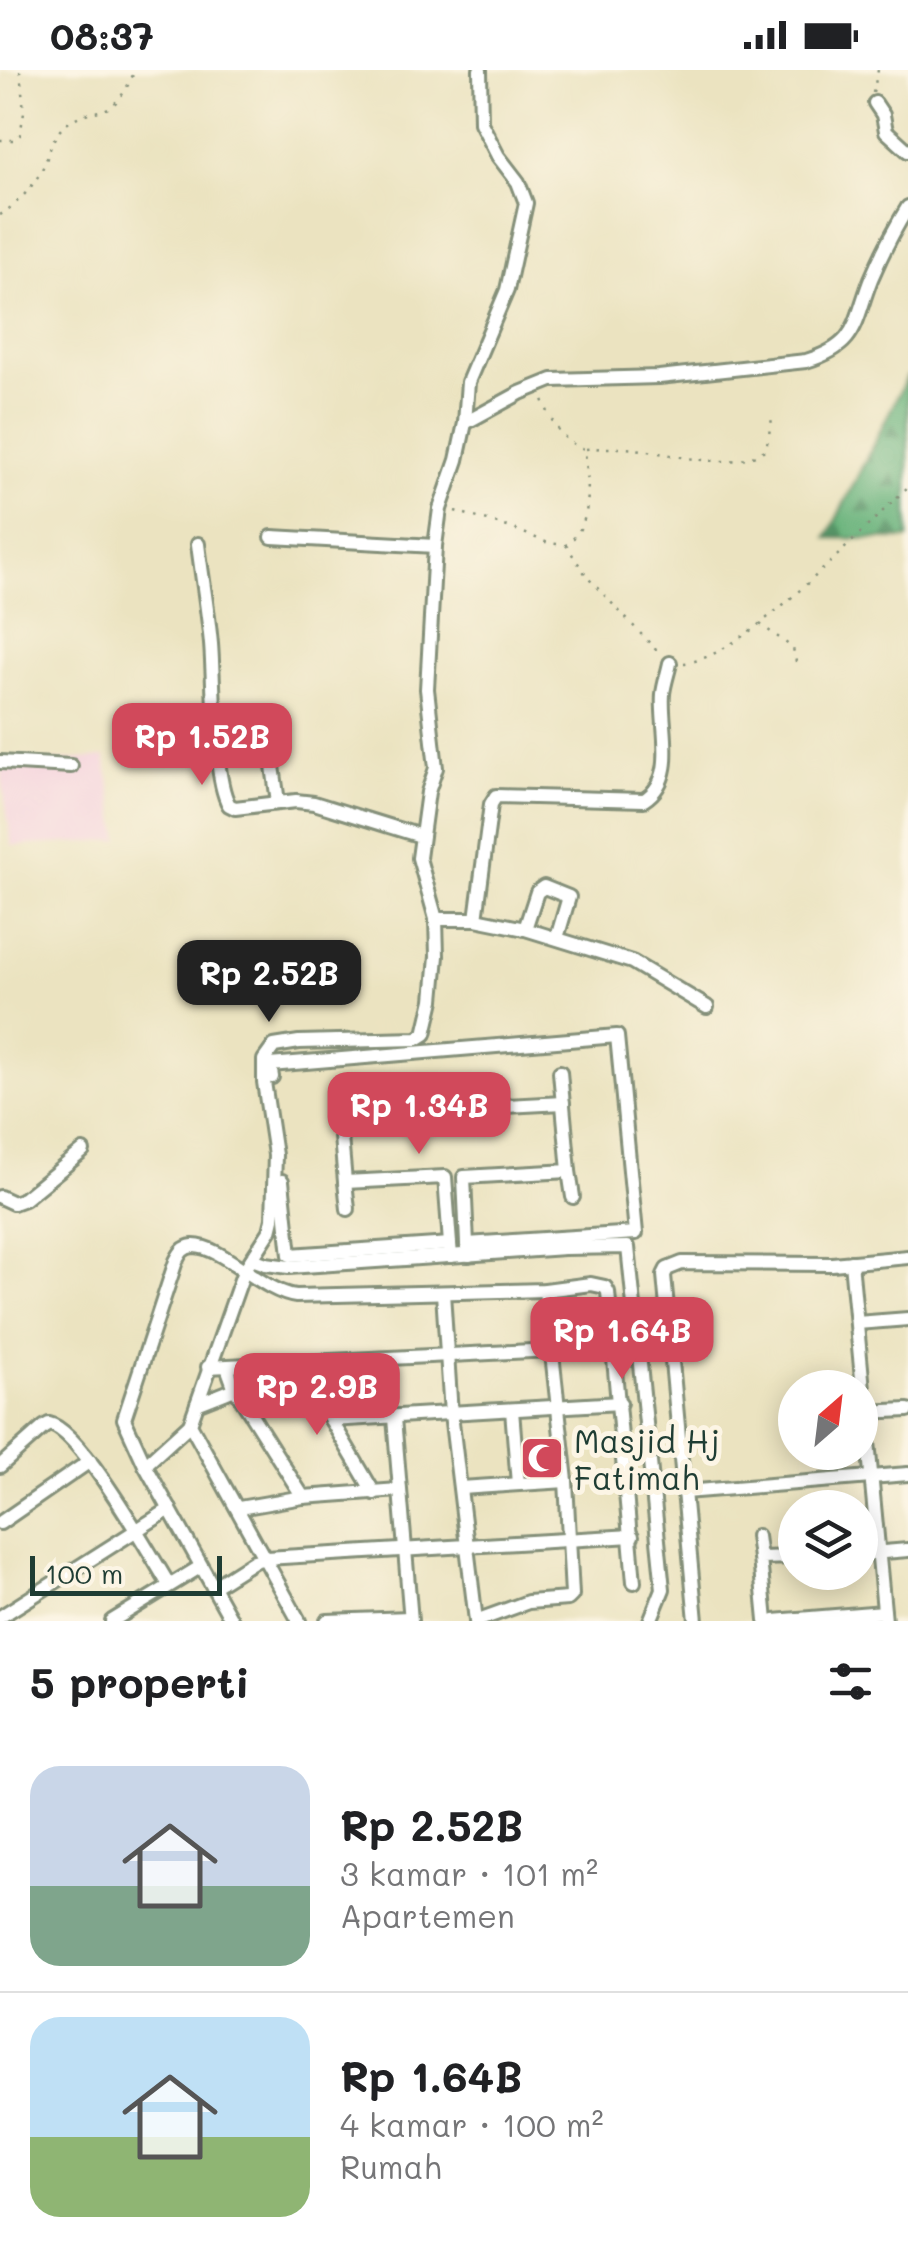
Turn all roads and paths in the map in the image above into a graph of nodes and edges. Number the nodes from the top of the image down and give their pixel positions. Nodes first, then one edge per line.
1 (20, 70) edge
2 (135, 70) edge
3 (480, 70) edge
4 (878, 70) edge
5 (874, 97) joint
6 (0, 140) edge
7 (908, 151) edge
8 (907, 210) edge
9 (0, 216) edge
10 (538, 385) junction
11 (773, 414) dead end
12 (465, 423) junction
13 (585, 448) junction
14 (908, 487) edge
15 (440, 509) junction
16 (272, 537) dead end
17 (198, 544) dead end
18 (566, 545) junction
19 (435, 546) junction
20 (759, 624) junction
21 (670, 662) junction
22 (797, 666) dead end
23 (250, 726) dead end
24 (0, 762) edge
25 (71, 766) dead end
26 (278, 802) junction
27 (421, 836) junction
28 (436, 919) junction
29 (476, 919) junction
30 (525, 929) junction
31 (557, 938) junction
32 (707, 1007) dead end
33 (560, 1072) dead end
34 (337, 1092) dead end
35 (563, 1103) junction
36 (339, 1115) junction
37 (84, 1151) dead end
38 (570, 1171) junction
39 (446, 1177) junction
40 (464, 1177) junction
41 (345, 1182) junction
42 (573, 1196) dead end
43 (0, 1197) edge
44 (348, 1209) dead end
45 (467, 1243) junction
46 (450, 1244) junction
47 (908, 1256) edge
48 (252, 1259) junction
49 (851, 1262) junction
50 (244, 1272) junction
51 (545, 1290) junction
52 (442, 1292) junction
53 (908, 1319) edge
54 (856, 1323) junction
55 (551, 1350) junction
56 (446, 1355) junction
57 (297, 1362) junction
58 (208, 1366) junction
59 (227, 1367) junction
60 (860, 1370) edge
61 (235, 1389) junction
62 (620, 1403) junction
63 (196, 1404) junction
64 (558, 1408) junction
65 (512, 1410) junction
66 (908, 1410) edge
67 (878, 1411) edge
68 (451, 1414) junction
69 (394, 1418) junction
70 (330, 1420) junction
71 (190, 1424) junction
72 (90, 1461) junction
73 (145, 1465) junction
74 (0, 1466) edge
75 (869, 1470) edge
76 (908, 1474) edge
77 (870, 1476) junction
78 (566, 1481) junction
79 (518, 1484) junction
80 (461, 1488) junction
81 (398, 1490) junction
82 (871, 1490) edge
83 (374, 1492) junction
84 (684, 1492) junction
85 (303, 1497) junction
86 (239, 1508) junction
87 (170, 1509) junction
88 (0, 1523) edge
89 (134, 1530) junction
90 (632, 1536) junction
91 (757, 1536) dead end
92 (569, 1540) junction
93 (466, 1545) junction
94 (406, 1549) junction
95 (908, 1550) edge
96 (878, 1553) joint
97 (778, 1557) edge
98 (266, 1558) junction
99 (760, 1558) junction
100 (200, 1567) junction
101 (634, 1582) dead end
102 (170, 1585) junction
103 (213, 1587) junction
104 (885, 1616) edge
105 (0, 1617) edge
106 (410, 1619) edge
107 (112, 1621) edge
108 (232, 1621) edge
109 (300, 1621) edge
110 (326, 1621) edge
111 (476, 1621) edge
112 (650, 1621) edge
113 (696, 1621) edge
114 (766, 1621) edge
115 (774, 1621) edge

1 - 6 path
2 - 9 path
3 - 12 street
4 - 5 path
5 - 7 street
8 - 10 street
10 - 12 street
10 - 13 path
11 - 13 path
12 - 15 street
13 - 18 path
14 - 20 path
15 - 18 path
15 - 19 street
16 - 19 street
17 - 26 street
18 - 21 path
19 - 27 street
20 - 21 path
20 - 22 path
21 - 29 street
23 - 26 street
24 - 25 street
26 - 27 street
27 - 28 street
28 - 29 street
28 - 48 street
29 - 30 street
30 - 31 street
30 - 31 street
31 - 32 street
33 - 35 street
34 - 36 street
35 - 36 street
35 - 38 street
36 - 41 street
37 - 43 street
38 - 40 street
38 - 42 street
39 - 40 street
39 - 41 street
39 - 46 street
40 - 45 street
41 - 44 street
45 - 46 street
45 - 46 street
45 - 46 street
45 - 112 street
46 - 48 street
47 - 49 street
48 - 50 street
49 - 54 street
49 - 84 street
50 - 52 street
50 - 58 street
50 - 73 street
51 - 52 street
51 - 55 street
51 - 62 street
52 - 56 street
53 - 54 street
54 - 60 street
55 - 56 street
55 - 64 street
56 - 57 street
56 - 68 street
57 - 59 street
57 - 70 street
58 - 59 street
58 - 63 street
59 - 61 street
61 - 63 street
61 - 85 street
62 - 64 street
62 - 90 street
63 - 71 street
64 - 65 street
64 - 78 street
65 - 68 street
65 - 79 street
66 - 67 street
68 - 69 street
68 - 80 street
69 - 70 street
69 - 81 street
70 - 83 street
71 - 73 street
71 - 86 street
72 - 74 street
72 - 88 street
72 - 89 street
73 - 87 street
75 - 77 street
76 - 77 street
77 - 82 street
77 - 84 street
78 - 79 street
78 - 92 street
79 - 80 street
80 - 93 street
81 - 83 street
81 - 94 street
83 - 85 street
84 - 113 street
85 - 86 street
86 - 98 street
87 - 89 street
87 - 100 street
89 - 102 street
89 - 105 street
90 - 92 street
90 - 101 street
91 - 99 street
92 - 93 street
92 - 111 street
93 - 94 street
93 - 111 street
94 - 98 street
94 - 106 street
95 - 96 street
96 - 104 street
97 - 99 street
98 - 103 street
98 - 109 street
99 - 114 street
100 - 102 street
100 - 103 street
102 - 107 street
103 - 108 street
104 - 115 street
106 - 110 street

